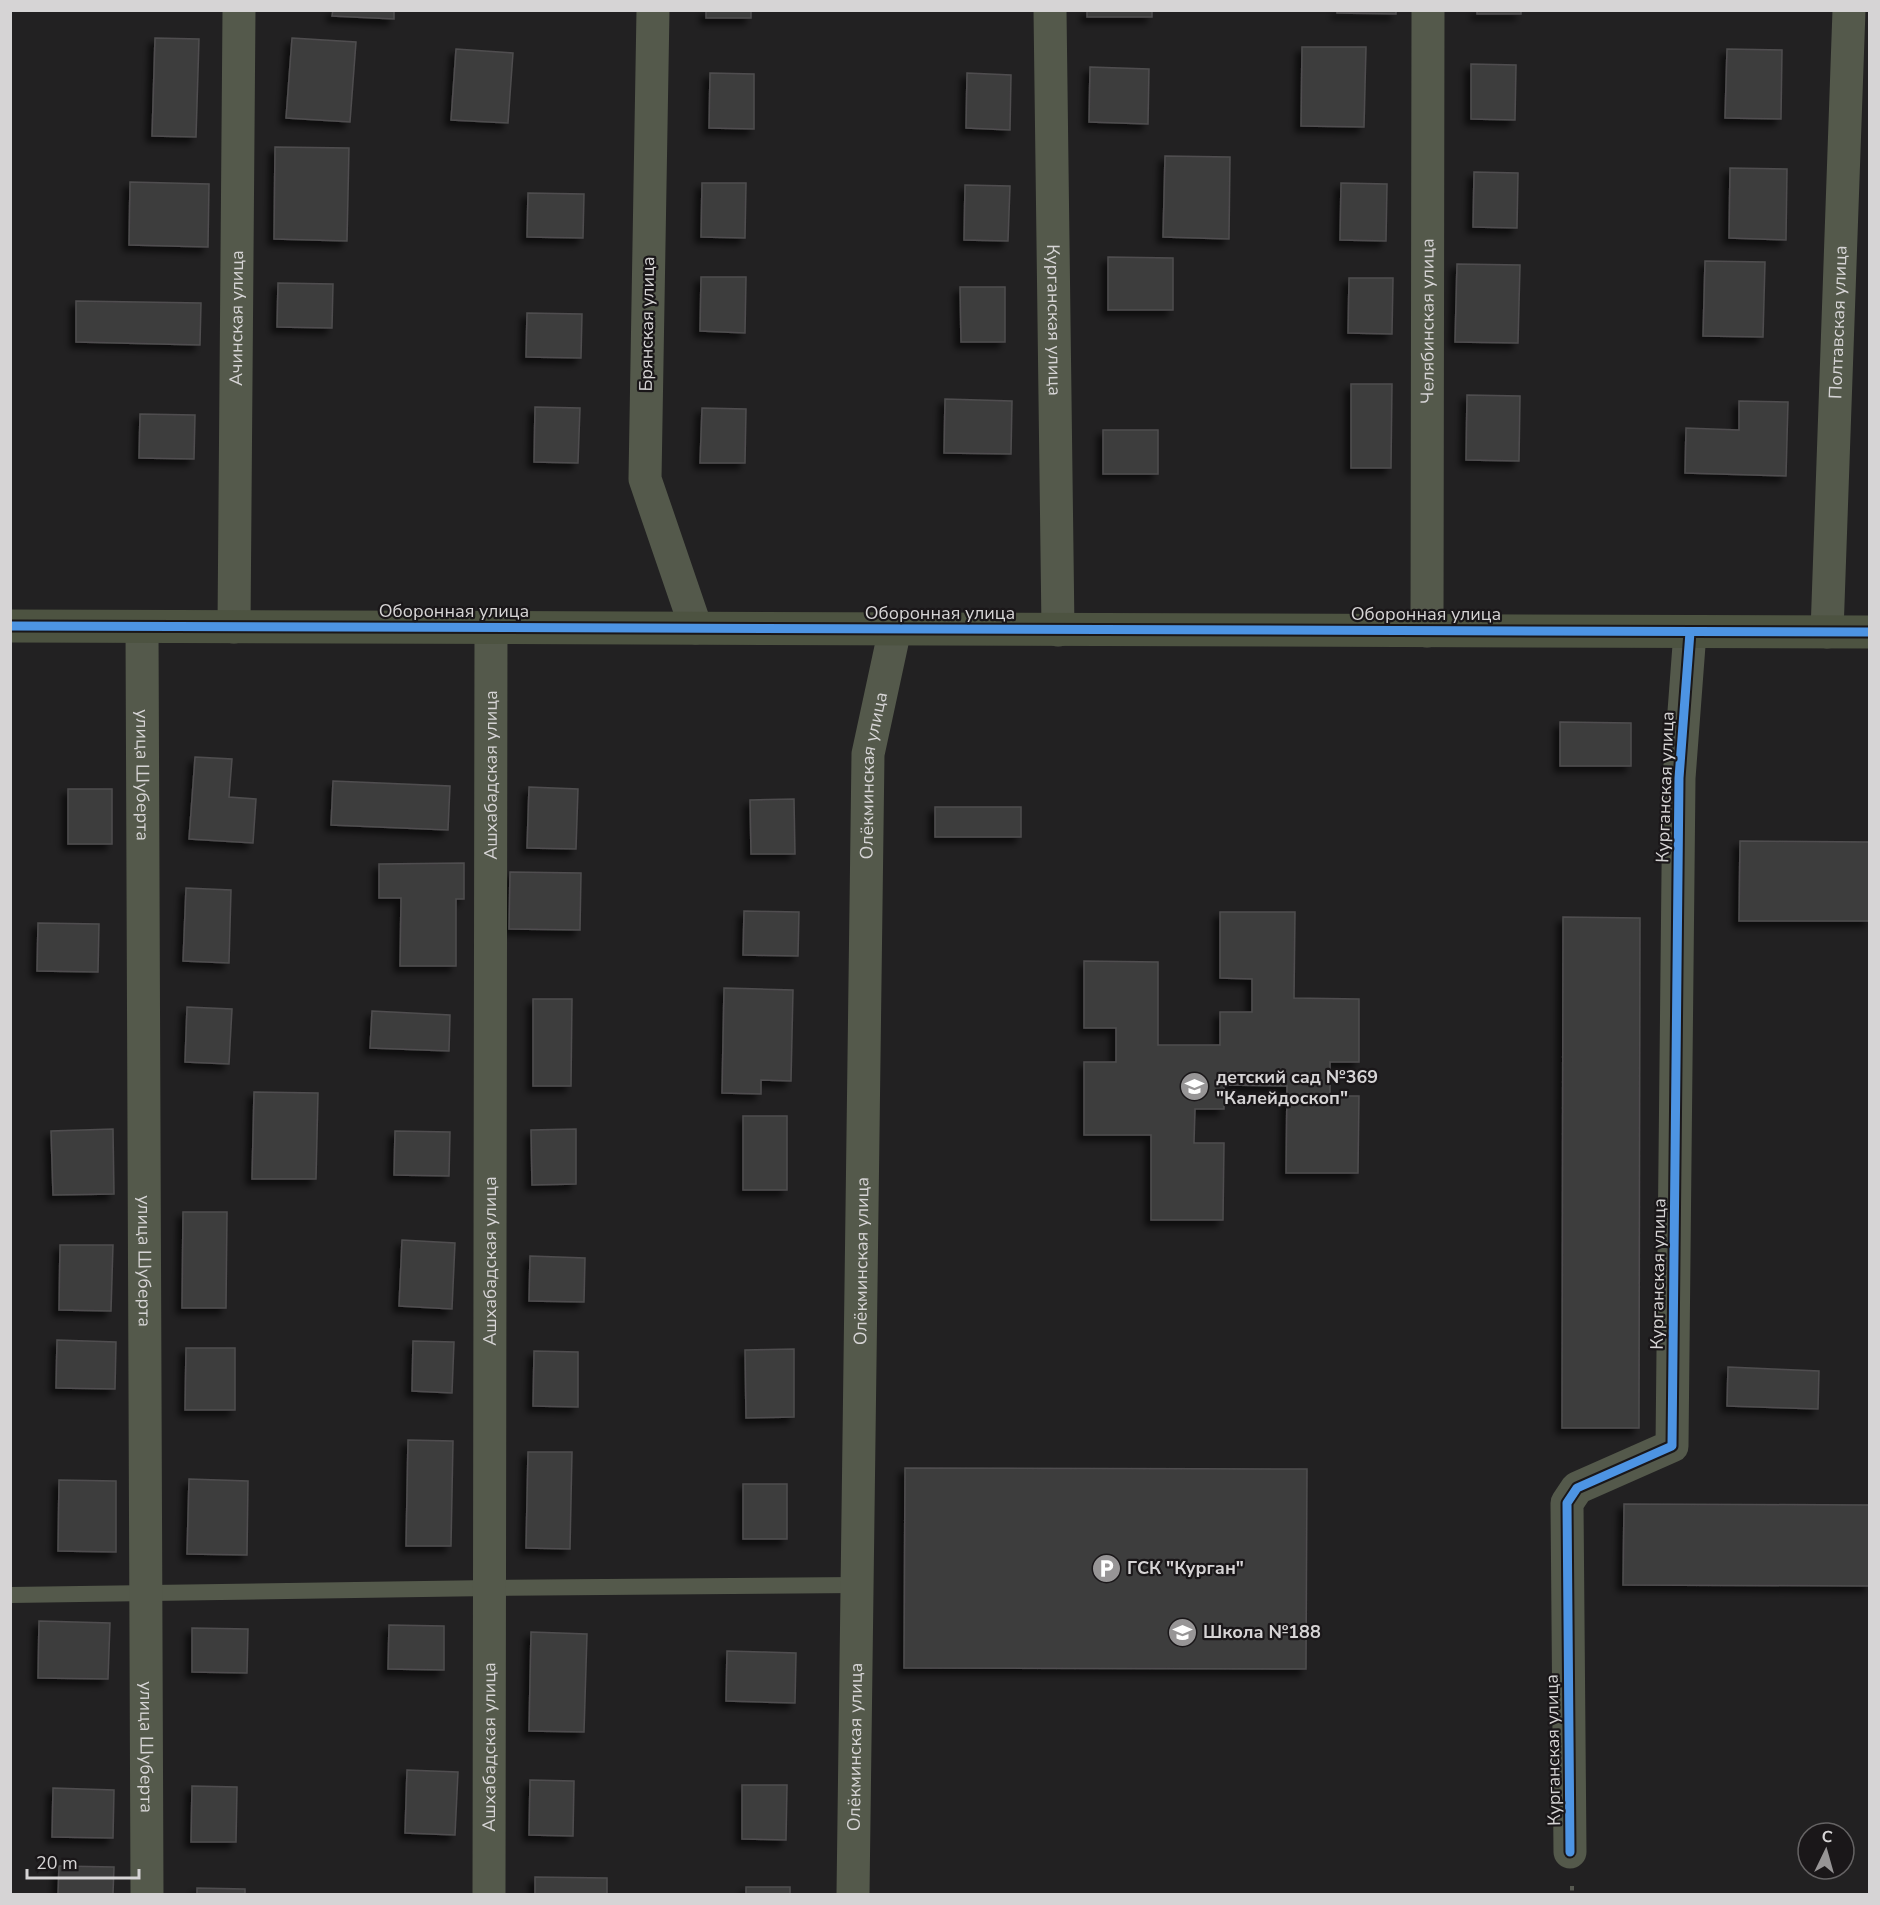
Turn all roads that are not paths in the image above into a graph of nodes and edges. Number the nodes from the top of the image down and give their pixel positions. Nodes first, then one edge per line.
1 (239, 10) edge
2 (653, 10) edge
3 (1050, 10) edge
4 (1428, 10) edge
5 (1850, 10) edge
6 (10, 626) edge
7 (142, 627) junction
8 (234, 627) junction
9 (491, 628) junction
10 (696, 628) junction
11 (895, 629) junction
12 (1058, 630) junction
13 (1427, 631) junction
14 (1690, 632) junction
15 (1827, 632) junction
16 (1869, 632) edge
17 (858, 1585) junction
18 (491, 1588) junction
19 (146, 1594) junction
20 (10, 1595) edge
21 (1570, 1852) dead end
22 (147, 1894) edge
23 (489, 1894) edge
24 (853, 1894) edge

1 - 8 street, Ачинская улица
2 - 10 street, Брянская улица
3 - 12 street, Курганская улица
4 - 13 street, Челябинская улица
5 - 15 street, Полтавская улица
6 - 7 street, Оборонная улица
7 - 8 street, Оборонная улица
7 - 19 street, улица Шуберта
8 - 9 street, Оборонная улица
9 - 10 street, Оборонная улица
9 - 18 street, Ашхабадская улица
10 - 11 street, Оборонная улица
11 - 12 street, Оборонная улица
11 - 17 street, Олёкминская улица
12 - 13 street, Оборонная улица
13 - 14 street, Оборонная улица
14 - 15 street, Оборонная улица
14 - 21 street, Курганская улица
15 - 16 street, Оборонная улица
17 - 18 lane
17 - 24 street, Олёкминская улица
18 - 19 lane
18 - 23 street, Ашхабадская улица
19 - 20 lane
19 - 22 street, улица Шуберта

